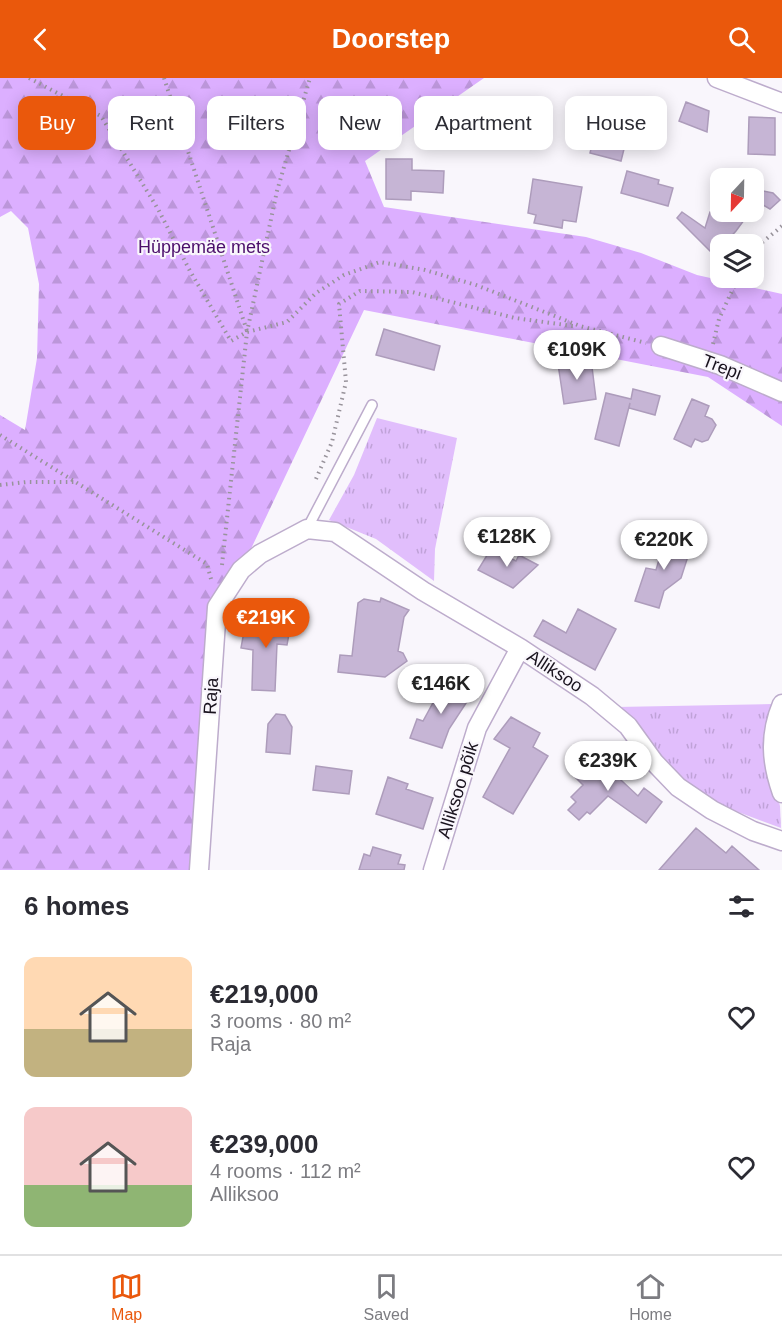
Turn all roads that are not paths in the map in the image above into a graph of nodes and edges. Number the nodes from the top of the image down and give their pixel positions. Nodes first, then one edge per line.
1 (717, 78) edge
2 (782, 103) edge
3 (661, 346) road end
4 (782, 392) edge
5 (372, 405) dead end
6 (307, 529) junction
7 (520, 648) junction
8 (782, 704) edge
9 (782, 793) edge
10 (782, 841) edge
11 (199, 870) edge
12 (433, 870) edge

1 - 2 street
3 - 4 street, Trepi
5 - 6 lane
6 - 7 street, Alliksoo
6 - 11 street, Raja
7 - 10 street, Alliksoo
7 - 12 street, Alliksoo põik
8 - 9 street

